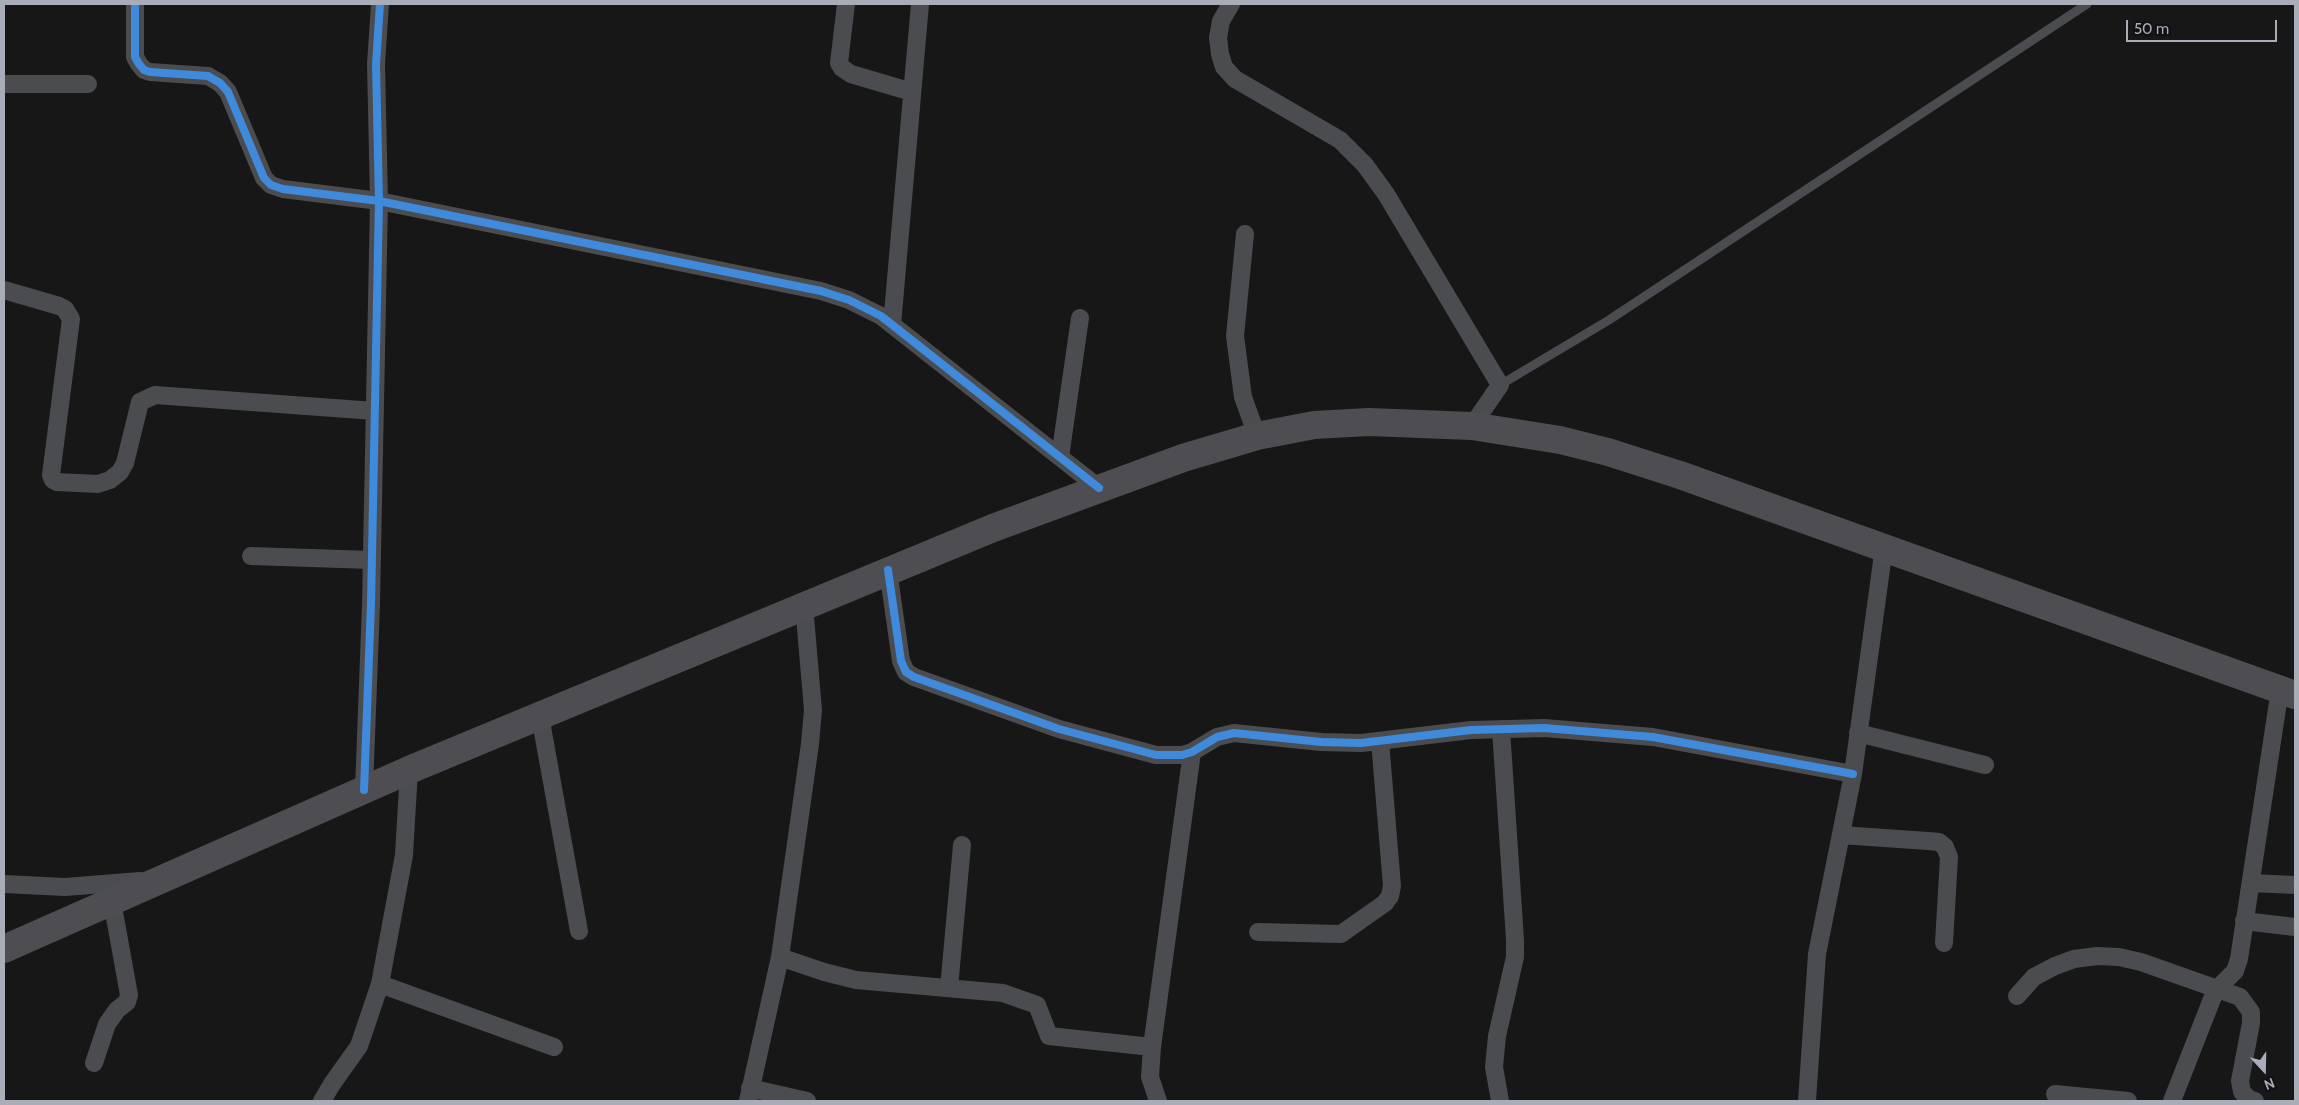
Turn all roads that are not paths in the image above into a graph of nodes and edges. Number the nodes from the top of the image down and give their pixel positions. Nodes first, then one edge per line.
1 (135, 4) edge
2 (380, 4) edge
3 (846, 4) edge
4 (920, 4) edge
5 (1231, 4) edge
6 (2087, 4) edge
7 (4, 84) edge
8 (88, 84) dead end
9 (912, 92) junction
10 (379, 201) junction
11 (1245, 234) dead end
12 (4, 290) edge
13 (1080, 318) dead end
14 (892, 325) junction
15 (1500, 385) junction
16 (374, 411) junction
17 (1472, 426) junction
18 (1257, 436) junction
19 (1060, 457) junction
20 (1099, 488) junction
21 (1884, 547) junction
22 (251, 556) dead end
23 (372, 560) junction
24 (888, 570) junction
25 (804, 605) junction
26 (2288, 692) edge
27 (540, 716) junction
28 (1501, 730) junction
29 (1858, 733) junction
30 (1380, 741) junction
31 (1192, 752) junction
32 (1986, 765) dead end
33 (409, 770) junction
34 (1853, 774) junction
35 (364, 790) junction
36 (1841, 835) junction
37 (962, 845) dead end
38 (162, 879) junction
39 (2251, 883) junction
40 (4, 884) edge
41 (2295, 885) edge
42 (112, 901) junction
43 (2244, 921) junction
44 (2295, 927) edge
45 (579, 931) dead end
46 (1258, 932) dead end
47 (1944, 944) dead end
48 (4, 950) edge
49 (780, 957) junction
50 (380, 984) junction
51 (949, 988) junction
52 (2218, 988) junction
53 (2017, 996) dead end
54 (554, 1047) dead end
55 (1152, 1047) junction
56 (94, 1063) dead end
57 (2055, 1094) dead end
58 (749, 1095) edge
59 (322, 1101) edge
60 (807, 1101) edge
61 (1158, 1101) edge
62 (1500, 1101) edge
63 (1807, 1101) edge
64 (2128, 1101) edge
65 (2172, 1101) edge
66 (2255, 1101) edge

1 - 10 street
2 - 10 street
3 - 9 street
4 - 9 street
5 - 15 street
6 - 15 lane
7 - 8 street
9 - 14 street
10 - 14 street
10 - 16 street
11 - 18 street
12 - 16 street
13 - 19 street
14 - 19 street
15 - 17 street
16 - 23 street
17 - 18 highway
17 - 21 highway
18 - 20 highway
19 - 20 street
20 - 24 highway
21 - 26 highway
21 - 29 street
22 - 23 street
23 - 35 street
24 - 25 highway
24 - 31 street
25 - 27 highway
25 - 49 street
26 - 39 street
27 - 33 highway
27 - 45 street
28 - 30 street
28 - 34 street
28 - 62 street
29 - 32 street
29 - 34 street
30 - 31 street
30 - 46 street
31 - 55 street
33 - 35 highway
33 - 50 street
34 - 36 street
35 - 38 highway
36 - 47 street
36 - 63 street
37 - 51 street
38 - 40 street
38 - 42 highway
39 - 41 street
39 - 43 street
42 - 48 highway
42 - 56 street
43 - 44 street
43 - 52 street
49 - 51 street
49 - 58 street
50 - 54 street
50 - 59 street
51 - 55 street
52 - 53 street
52 - 65 street
52 - 66 street
55 - 61 street
57 - 64 street
58 - 60 street

